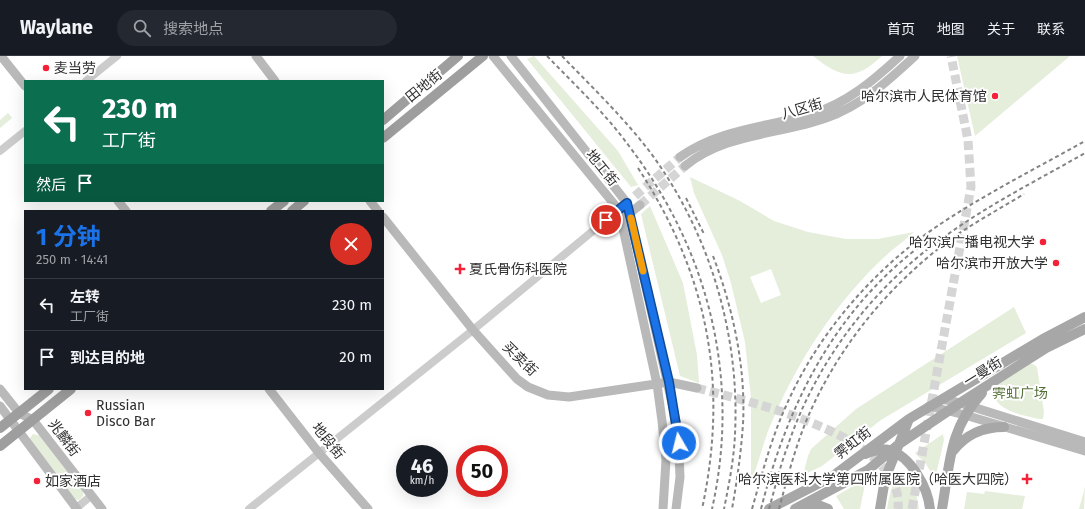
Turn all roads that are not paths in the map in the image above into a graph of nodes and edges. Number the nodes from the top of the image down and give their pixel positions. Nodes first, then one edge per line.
1 (1, 56) edge
2 (117, 56) edge
3 (256, 56) edge
4 (458, 56) edge
5 (483, 56) edge
6 (493, 56) edge
7 (511, 56) edge
8 (900, 56) edge
9 (915, 56) edge
10 (87, 80) edge
11 (274, 80) edge
12 (24, 85) edge
13 (384, 119) edge
14 (24, 132) edge
15 (384, 137) edge
16 (0, 151) edge
17 (680, 157) tunnel mouth
18 (685, 166) tunnel mouth
19 (635, 196) tunnel mouth
20 (119, 202) edge
21 (283, 202) edge
22 (303, 202) edge
23 (371, 202) edge
24 (627, 203) junction
25 (640, 205) tunnel mouth
26 (125, 210) edge
27 (272, 210) edge
28 (293, 210) edge
29 (377, 210) edge
30 (618, 210) junction
31 (630, 213) junction
32 (384, 218) edge
33 (1085, 317) edge
34 (1085, 329) edge
35 (473, 330) junction
36 (669, 382) junction
37 (992, 382) junction
38 (657, 384) junction
39 (697, 388) tunnel mouth
40 (0, 389) edge
41 (48, 390) edge
42 (70, 390) edge
43 (270, 390) edge
44 (942, 399) junction
45 (960, 403) junction
46 (0, 406) edge
47 (929, 406) junction
48 (967, 410) junction
49 (949, 411) junction
50 (19, 413) junction
51 (909, 419) junction
52 (11, 420) junction
53 (33, 420) junction
54 (1004, 427) junction
55 (0, 428) edge
56 (18, 432) junction
57 (1085, 442) edge
58 (0, 446) edge
59 (895, 449) junction
60 (1085, 451) edge
61 (319, 453) junction
62 (952, 453) junction
63 (860, 456) junction
64 (92, 496) junction
65 (796, 508) edge
66 (76, 509) edge
67 (102, 509) edge
68 (249, 509) edge
69 (368, 509) edge
70 (663, 509) edge
71 (676, 509) edge
72 (769, 509) edge
73 (828, 509) edge
74 (880, 509) edge
75 (930, 509) edge
76 (942, 509) edge

1 - 12 main road
2 - 10 street
3 - 11 main road
4 - 13 highway, 田地街
5 - 15 highway, 田地街
6 - 30 main road, 地工街
7 - 24 main road, 地工街
8 - 17 main road, 八区街
9 - 18 main road, 八区街
14 - 16 street
19 - 24 main road
20 - 26 main road
21 - 27 highway
22 - 28 highway
23 - 29 main road
24 - 30 street
24 - 31 main road, 地工街
25 - 31 main road
30 - 31 main road
30 - 35 street
30 - 38 main road, 地工街
31 - 36 main road, 地工街
32 - 35 main road, 买卖街
33 - 44 main road, 一曼街
34 - 37 main road, 一曼街
35 - 38 main road, 买卖街
35 - 61 street
36 - 38 main road, 买卖街
36 - 39 main road, 买卖街
36 - 71 main road, 地工街
37 - 45 main road, 一曼街
37 - 48 main road
38 - 70 main road, 地工街
40 - 50 main road, 兆麟街
41 - 50 highway
42 - 53 highway
43 - 61 main road, 地段街
44 - 45 main road
44 - 47 main road, 一曼街
45 - 48 main road
45 - 49 main road, 一曼街
46 - 52 main road
47 - 49 main road
47 - 51 main road, 一曼街
48 - 49 main road
48 - 54 main road
48 - 57 main road
48 - 62 main road
49 - 59 main road, 一曼街
50 - 52 highway
50 - 53 main road, 兆麟街
51 - 59 main road
51 - 63 main road, 霁虹街
52 - 55 highway
52 - 56 main road
53 - 56 highway
53 - 64 main road, 兆麟街
54 - 60 main road
54 - 62 main road
56 - 58 highway
56 - 66 main road
59 - 63 main road
59 - 65 main road, 霁虹街
59 - 74 main road
59 - 75 main road
61 - 68 street
61 - 69 main road, 地段街
62 - 76 main road
63 - 72 main road, 霁虹街
64 - 66 street
64 - 67 main road, 兆麟街
65 - 73 main road

